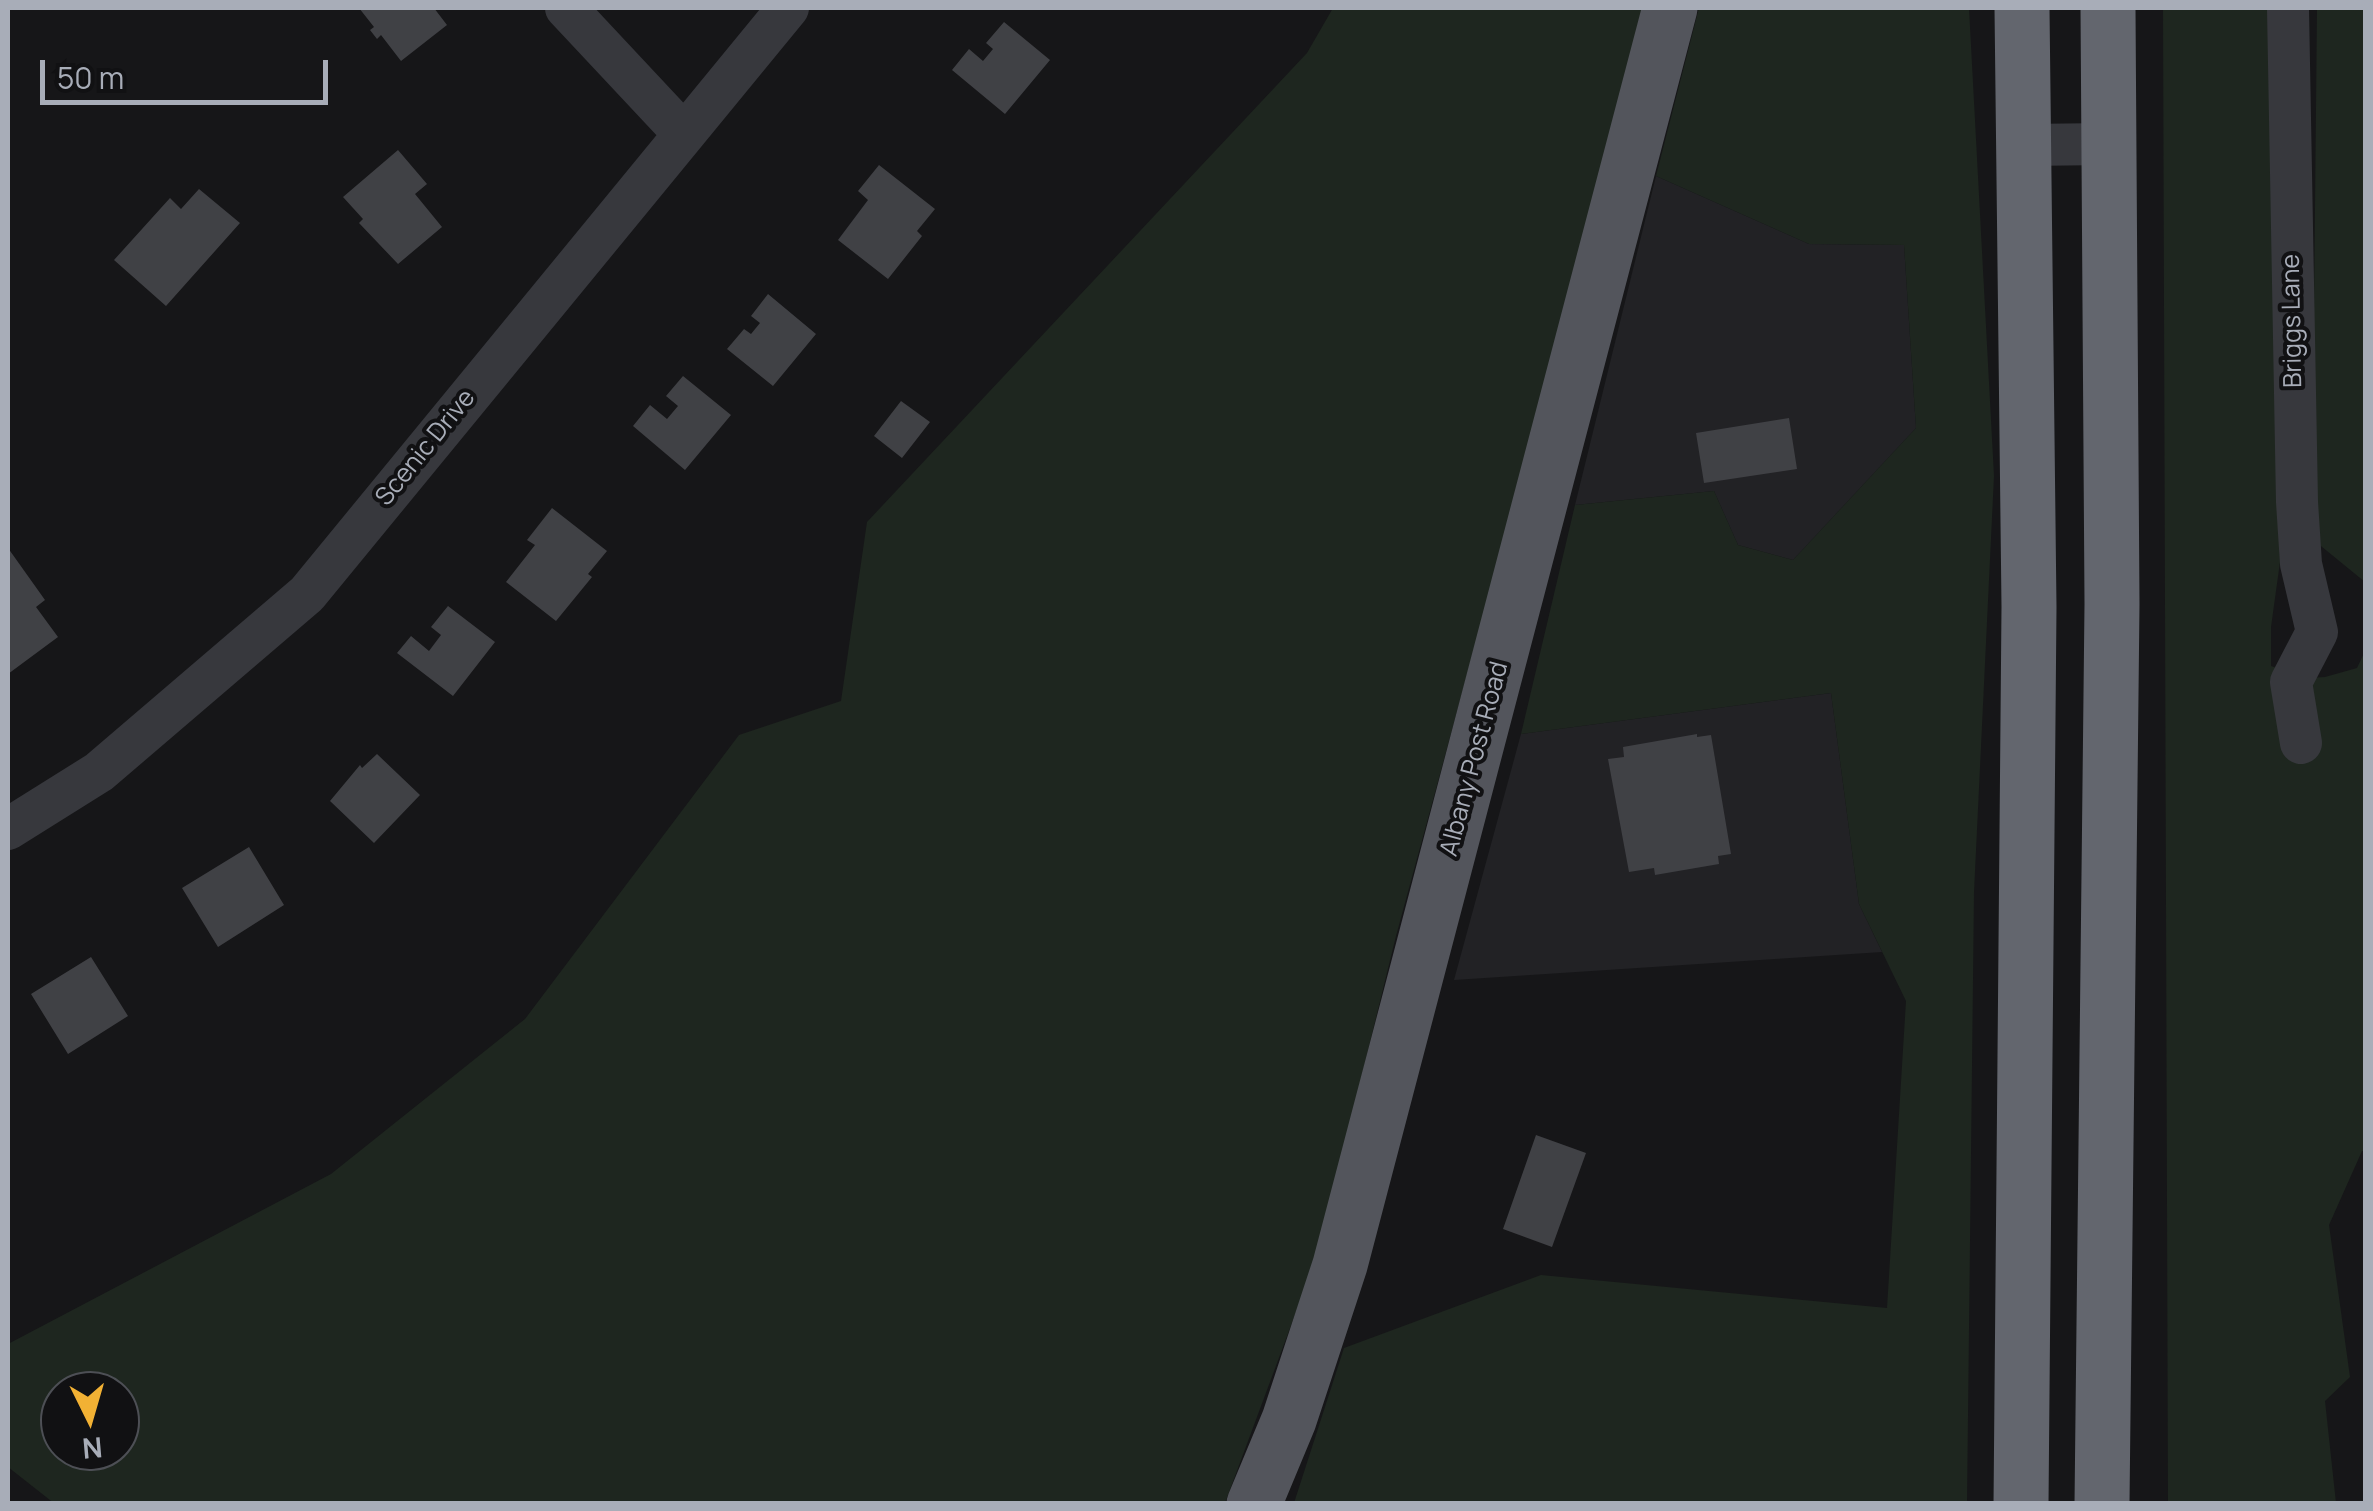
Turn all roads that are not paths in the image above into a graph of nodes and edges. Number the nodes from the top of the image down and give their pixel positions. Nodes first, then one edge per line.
1 (566, 8) edge
2 (788, 8) edge
3 (1670, 8) edge
4 (2022, 8) edge
5 (2108, 8) edge
6 (2288, 8) edge
7 (684, 134) junction
8 (2109, 144) junction
9 (2024, 146) junction
10 (2301, 743) dead end
11 (8, 829) edge
12 (1254, 1504) edge
13 (2021, 1504) edge
14 (2102, 1504) edge

1 - 7 street
2 - 7 street, Scenic Drive
3 - 12 main road, Albany Post Road
4 - 9 highway
5 - 8 highway
6 - 10 street, Briggs Lane
7 - 11 street, Scenic Drive
8 - 9 street
8 - 14 highway
9 - 13 highway

